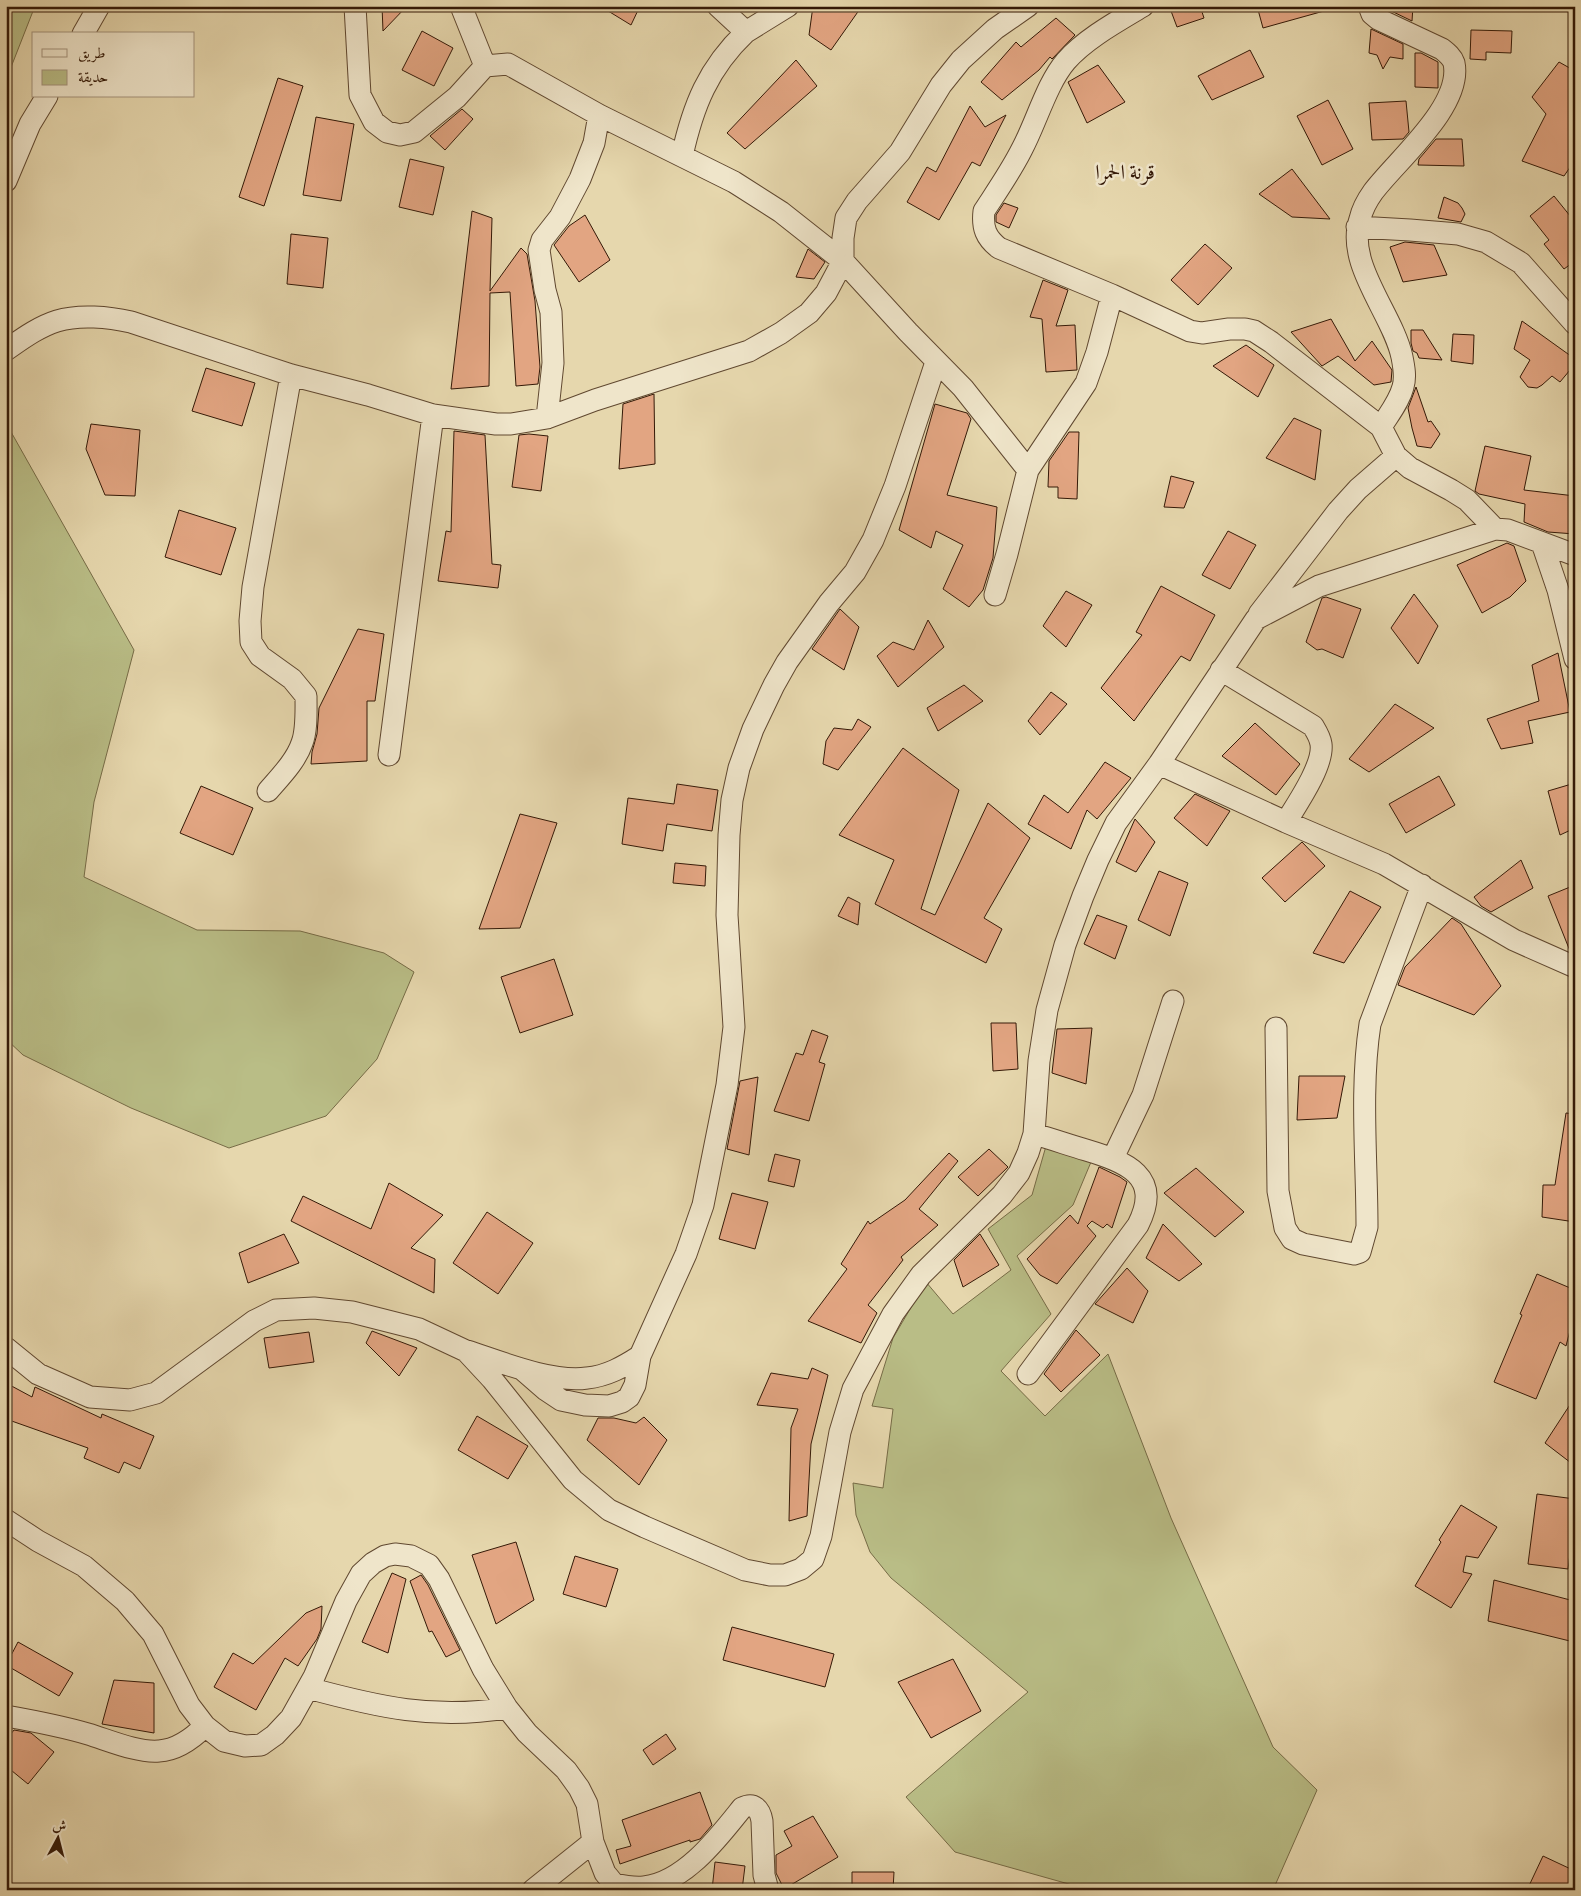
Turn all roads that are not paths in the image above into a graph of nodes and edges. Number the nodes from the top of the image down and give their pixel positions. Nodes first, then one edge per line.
1 (99, 6) edge
2 (355, 6) edge
3 (461, 6) edge
4 (718, 6) edge
5 (788, 6) edge
6 (1028, 6) edge
7 (1143, 6) edge
8 (1369, 6) edge
9 (84, 32) edge
10 (746, 32) junction
11 (485, 66) junction
12 (46, 98) edge
13 (599, 115) junction
14 (682, 156) junction
15 (6, 180) edge
16 (1357, 227) junction
17 (843, 261) junction
18 (1112, 295) junction
19 (1575, 324) edge
20 (6, 350) edge
21 (936, 362) junction
22 (291, 375) junction
23 (433, 415) junction
24 (547, 418) junction
25 (1381, 427) junction
26 (1396, 456) junction
27 (1028, 470) junction
28 (1495, 529) junction
29 (1542, 543) junction
30 (1575, 555) edge
31 (995, 595) dead end
32 (1256, 618) junction
33 (1571, 621) edge
34 (1575, 659) edge
35 (1222, 670) junction
36 (389, 755) dead end
37 (1159, 764) junction
38 (268, 791) dead end
39 (1286, 822) junction
40 (1422, 885) junction
41 (1575, 967) edge
42 (1173, 1001) dead end
43 (1276, 1028) dead end
44 (1034, 1134) junction
45 (1113, 1158) junction
46 (6, 1348) edge
47 (466, 1351) junction
48 (640, 1356) junction
49 (523, 1370) junction
50 (1028, 1374) dead end
51 (6, 1520) edge
52 (308, 1688) junction
53 (507, 1708) junction
54 (6, 1716) edge
55 (205, 1726) junction
56 (593, 1842) junction
57 (614, 1887) edge
58 (533, 1890) edge
59 (768, 1890) edge

1 - 9 street
2 - 11 street
3 - 11 street
4 - 10 street
5 - 10 street
6 - 17 street
7 - 18 street
8 - 16 street
10 - 14 street
11 - 13 street
12 - 15 street
13 - 14 street
13 - 24 street
14 - 17 street
16 - 19 street
16 - 25 street
17 - 21 street
17 - 24 street
18 - 25 street
18 - 27 street
20 - 22 street
21 - 27 street
21 - 48 street
22 - 23 street
22 - 38 street
23 - 24 street
23 - 36 street
25 - 26 street
26 - 28 street
26 - 32 street
27 - 31 street
28 - 29 street
28 - 32 street
29 - 30 street
29 - 33 street
32 - 35 street
33 - 34 street
35 - 37 street
35 - 39 street
37 - 39 street
37 - 44 street
39 - 40 street
40 - 41 street
40 - 43 street
42 - 45 street
44 - 45 street
44 - 47 street
45 - 50 street
46 - 47 street
47 - 49 street
48 - 49 street
48 - 49 street
51 - 55 street
52 - 53 street
52 - 53 street
52 - 55 street
53 - 56 street
54 - 55 street
56 - 57 street
56 - 58 street
57 - 59 street

